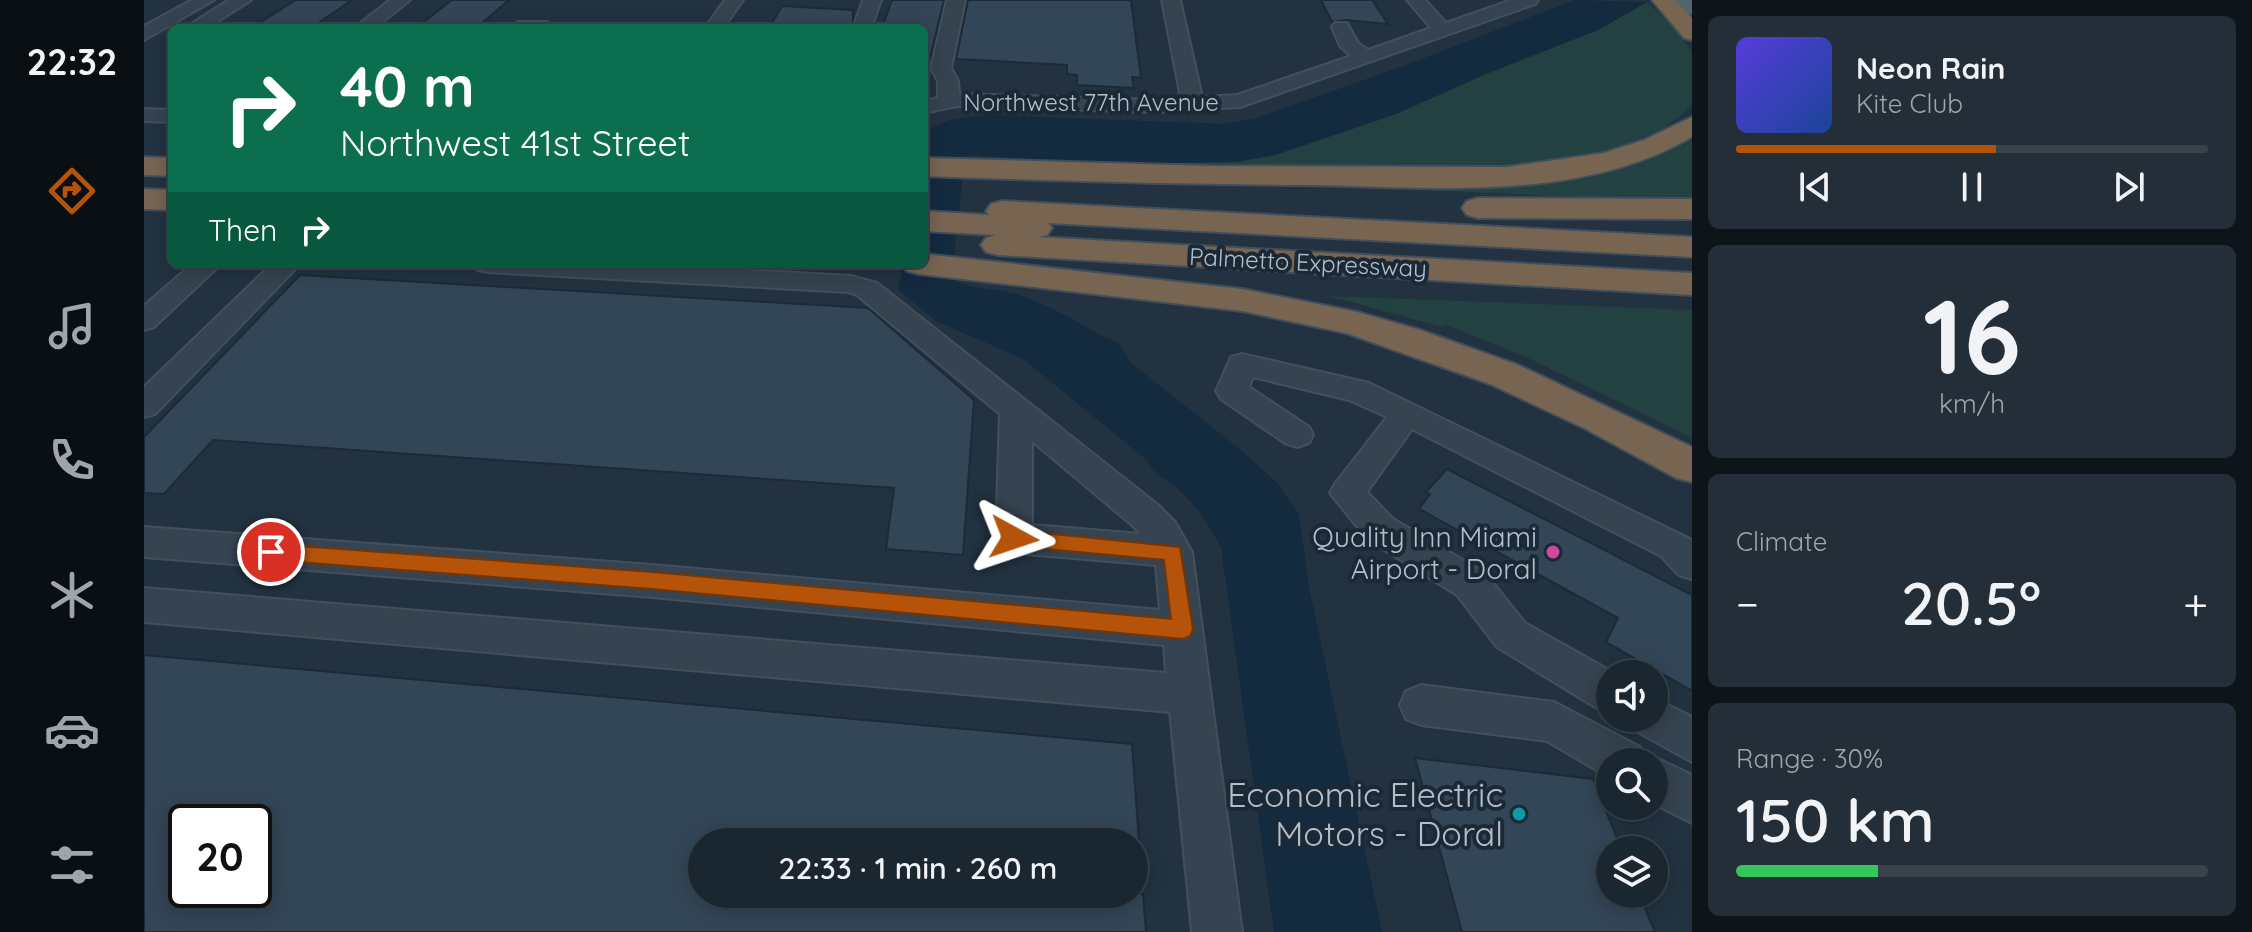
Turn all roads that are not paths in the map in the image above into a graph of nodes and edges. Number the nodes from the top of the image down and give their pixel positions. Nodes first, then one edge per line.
1 (205, 0) edge
2 (242, 0) edge
3 (401, 0) edge
4 (734, 0) edge
5 (872, 0) edge
6 (956, 0) edge
7 (1171, 0) edge
8 (1416, 0) edge
9 (1462, 0) edge
10 (1663, 0) edge
11 (1519, 1) edge
12 (1485, 16) junction
13 (1688, 18) edge
14 (201, 24) edge
15 (368, 24) edge
16 (717, 24) edge
17 (863, 24) edge
18 (1341, 27) dead end
19 (1443, 31) junction
20 (144, 34) edge
21 (1368, 58) junction
22 (949, 102) junction
23 (1193, 105) junction
24 (928, 106) edge
25 (144, 115) edge
26 (168, 116) edge
27 (1692, 125) edge
28 (144, 148) edge
29 (168, 149) edge
30 (144, 166) edge
31 (168, 167) edge
32 (928, 172) edge
33 (144, 182) edge
34 (168, 183) edge
35 (928, 190) edge
36 (144, 199) edge
37 (168, 200) edge
38 (928, 208) edge
39 (1343, 208) junction
40 (1692, 209) edge
41 (966, 217) junction
42 (1692, 226) edge
43 (928, 239) edge
44 (1692, 247) edge
45 (1692, 264) edge
46 (204, 268) edge
47 (283, 268) edge
48 (555, 268) edge
49 (1692, 284) edge
50 (144, 321) edge
51 (144, 406) edge
52 (1016, 410) junction
53 (1407, 413) junction
54 (1297, 435) dead end
55 (1692, 466) edge
56 (144, 542) edge
57 (1168, 542) junction
58 (1692, 564) edge
59 (144, 605) edge
60 (1183, 629) junction
61 (1596, 685) edge
62 (1188, 694) junction
63 (1421, 705) dead end
64 (1668, 727) edge
65 (1692, 741) edge
66 (1600, 748) edge
67 (1668, 787) edge
68 (1692, 800) edge
69 (1217, 932) edge

1 - 20 street
2 - 14 street
3 - 15 street
4 - 16 street
5 - 17 street
6 - 22 street
7 - 23 street
8 - 19 street
9 - 12 street
10 - 13 highway
11 - 12 street, Northwest 77th Avenue
12 - 19 street, Northwest 77th Avenue
18 - 21 street
19 - 21 street, Northwest 77th Avenue
21 - 23 street, Northwest 77th Avenue
22 - 23 street, Northwest 77th Avenue
22 - 24 street, Northwest 77th Avenue
25 - 26 street
27 - 41 highway
28 - 29 highway
30 - 31 highway
32 - 41 highway
33 - 34 highway
35 - 41 highway, Palmetto Expressway
36 - 37 highway
38 - 41 highway
39 - 40 highway
39 - 41 highway, Palmetto Expressway
39 - 42 highway, Palmetto Expressway
41 - 43 highway
41 - 44 highway
41 - 45 highway
41 - 49 highway, Palmetto Expressway
41 - 55 highway
46 - 50 street
47 - 51 street
48 - 52 street
52 - 57 street
52 - 57 street
53 - 54 street
53 - 58 street
53 - 61 street
56 - 60 street
57 - 60 street
59 - 62 street
60 - 62 street
62 - 69 street
63 - 66 street
64 - 65 street
67 - 68 street

